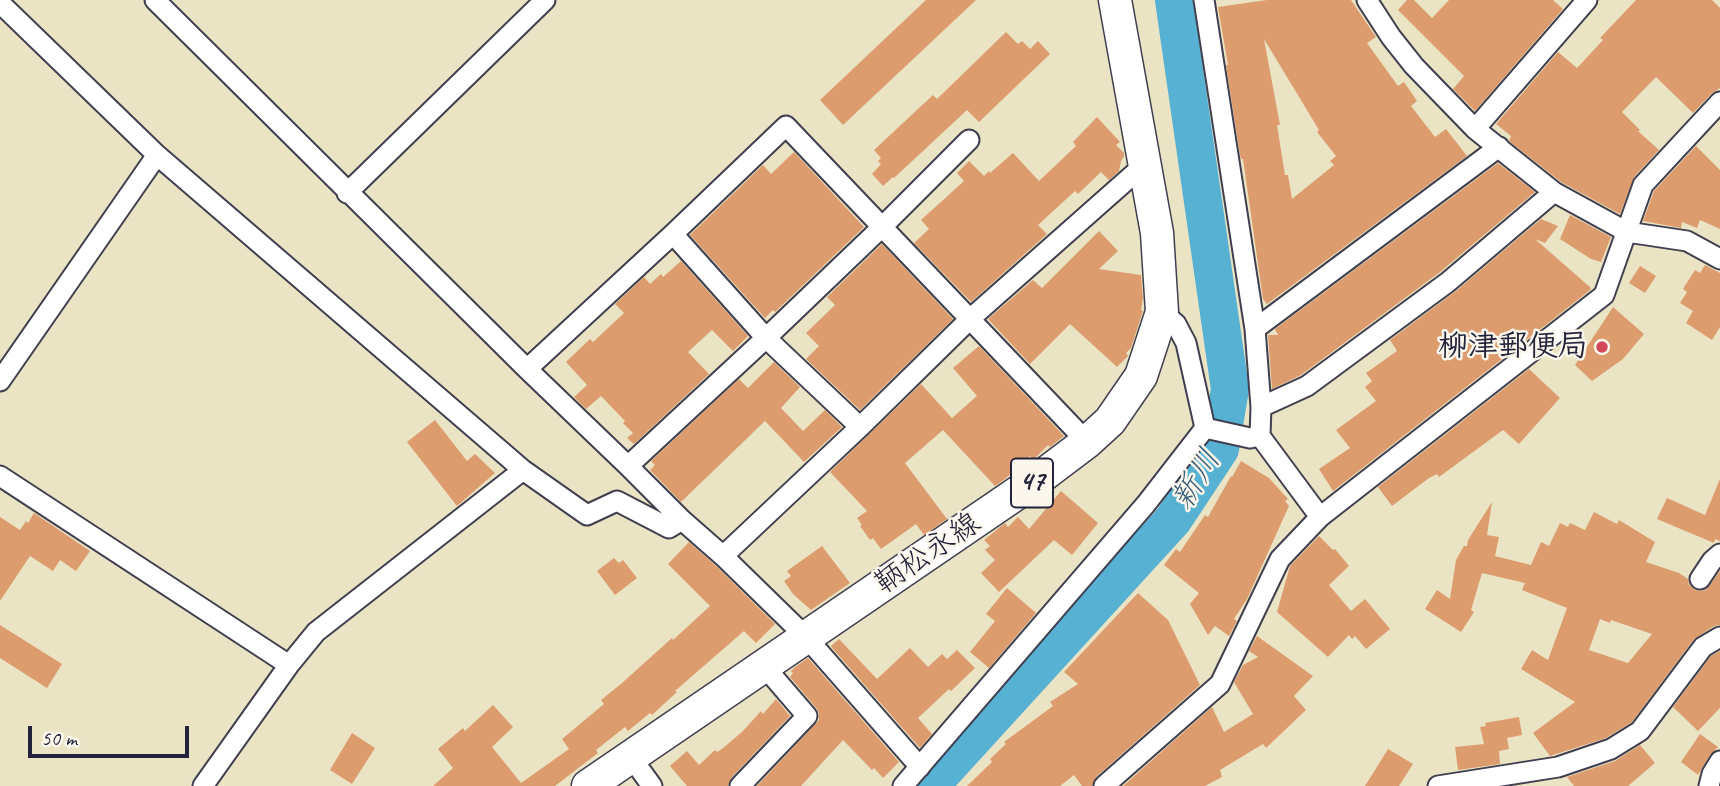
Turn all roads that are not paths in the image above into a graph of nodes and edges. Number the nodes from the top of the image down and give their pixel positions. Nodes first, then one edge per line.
1 (155, 0) edge
2 (545, 0) edge
3 (1115, 0) edge
4 (1367, 0) edge
5 (1587, 0) edge
6 (1206, 1) edge
7 (0, 3) edge
8 (1720, 102) edge
9 (1475, 129) junction
10 (969, 140) dead end
11 (1499, 147) junction
12 (157, 155) junction
13 (1145, 164) junction
14 (1554, 192) junction
15 (348, 193) junction
16 (882, 227) junction
17 (1628, 232) junction
18 (673, 234) junction
19 (1720, 259) edge
20 (1162, 312) junction
21 (971, 318) junction
22 (1255, 329) junction
23 (766, 338) junction
24 (527, 369) junction
25 (0, 381) edge
26 (1261, 407) junction
27 (860, 427) junction
28 (1205, 428) junction
29 (1255, 437) junction
30 (1087, 442) junction
31 (628, 466) junction
32 (523, 470) junction
33 (0, 475) edge
34 (1320, 517) junction
35 (682, 520) junction
36 (1720, 554) edge
37 (723, 556) junction
38 (1700, 579) dead end
39 (806, 637) junction
40 (1720, 637) edge
41 (289, 665) junction
42 (764, 666) junction
43 (631, 757) junction
44 (1720, 761) edge
45 (920, 766) junction
46 (1484, 782) edge
47 (203, 786) edge
48 (588, 786) edge
49 (652, 786) edge
50 (740, 786) edge
51 (903, 786) edge
52 (1104, 786) edge
53 (1438, 786) edge
54 (1709, 786) edge

1 - 15 street
2 - 15 street
3 - 13 main road, 鞆松永線 / 47
4 - 9 street
5 - 9 street
6 - 22 street
7 - 12 street
8 - 17 street
9 - 11 street
10 - 16 street
11 - 14 street
11 - 22 street
12 - 25 street
12 - 32 street
13 - 20 main road, 鞆松永線 / 47
13 - 21 street
14 - 17 street
14 - 26 street
15 - 24 street
16 - 18 street
16 - 21 street
16 - 23 street
17 - 19 street
17 - 34 street
18 - 23 street
18 - 24 street
20 - 28 street
20 - 30 main road, 鞆松永線 / 47
21 - 27 street
21 - 30 street
22 - 26 street
23 - 27 street
23 - 31 street
24 - 31 street
26 - 29 street
27 - 37 street
28 - 29 street
28 - 45 street
29 - 34 street
30 - 39 main road, 鞆松永線 / 47
31 - 35 street
32 - 35 street
32 - 41 street
33 - 41 street
34 - 52 street
35 - 37 street
36 - 38 street
37 - 39 street
39 - 42 main road, 鞆松永線 / 47
39 - 45 street
40 - 46 street
41 - 47 street
42 - 43 main road, 鞆松永線 / 47
42 - 50 street
43 - 48 main road, 鞆松永線 / 47
43 - 49 street
44 - 54 street
45 - 51 street
46 - 53 street

